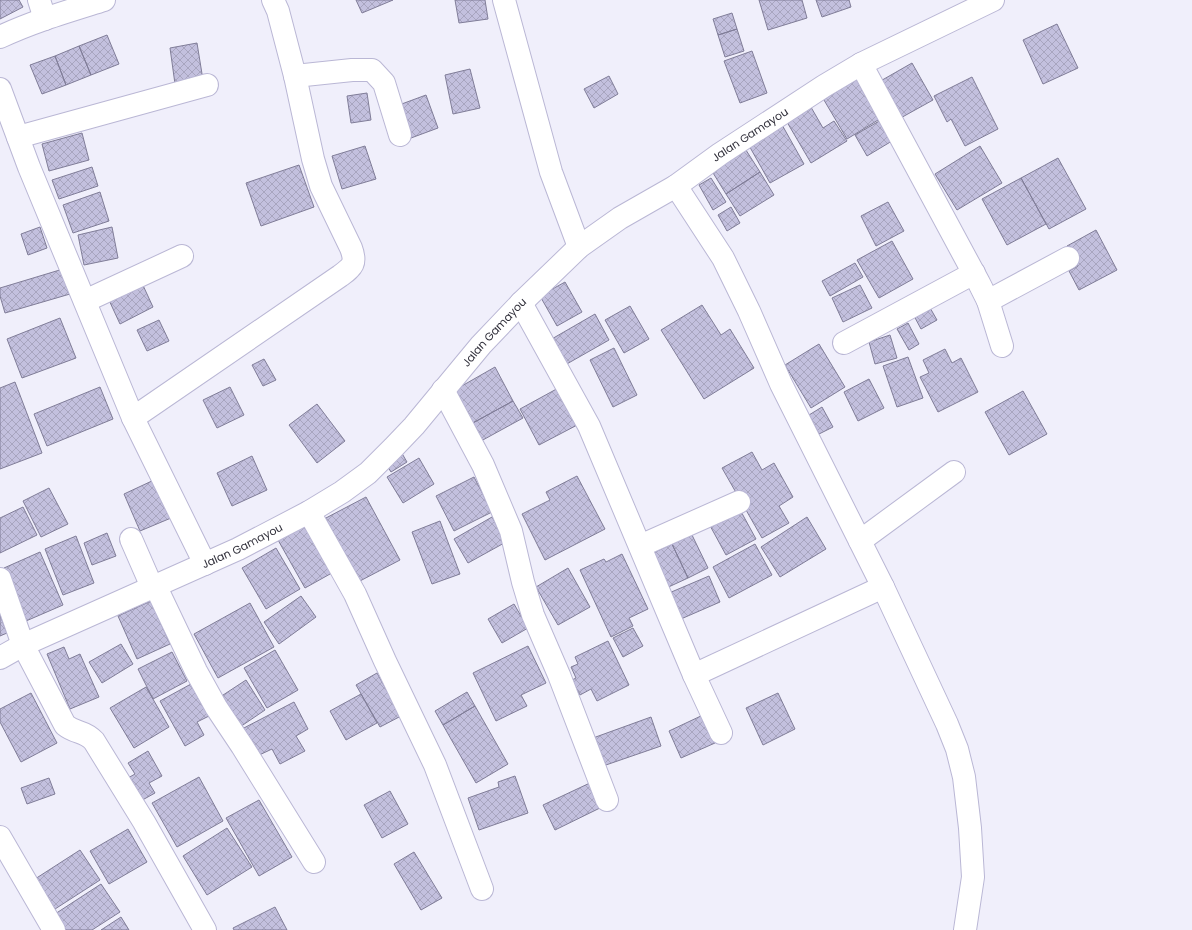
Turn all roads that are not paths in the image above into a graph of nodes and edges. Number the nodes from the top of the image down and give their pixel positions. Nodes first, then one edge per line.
1 (104, 0) edge
2 (273, 0) edge
3 (504, 0) edge
4 (993, 0) edge
5 (42, 9) edge
6 (0, 37) edge
7 (861, 64) junction
8 (295, 76) junction
9 (207, 85) dead end
10 (0, 89) edge
11 (400, 135) dead end
12 (18, 137) junction
13 (676, 186) junction
14 (579, 247) junction
15 (182, 256) dead end
16 (1068, 258) dead end
17 (974, 273) junction
18 (84, 301) junction
19 (988, 301) junction
20 (521, 304) junction
21 (844, 343) dead end
22 (1002, 346) dead end
23 (443, 390) junction
24 (132, 418) junction
25 (954, 472) dead end
26 (739, 502) dead end
27 (309, 512) junction
28 (131, 539) dead end
29 (860, 541) junction
30 (640, 546) junction
31 (205, 564) junction
32 (0, 579) edge
33 (154, 586) junction
34 (883, 587) junction
35 (23, 645) junction
36 (0, 658) edge
37 (694, 674) junction
38 (721, 733) dead end
39 (607, 800) dead end
40 (0, 836) edge
41 (314, 862) dead end
42 (482, 889) dead end
43 (54, 930) edge
44 (205, 930) edge
45 (964, 930) edge

1 - 5 street
2 - 8 street
3 - 14 street
4 - 7 street, Jalan Gamayou
5 - 6 street
7 - 13 street, Jalan Gamayou
7 - 17 street
8 - 11 street
8 - 24 street
9 - 12 street
10 - 12 street
12 - 18 street
13 - 14 street, Jalan Gamayou
13 - 29 street
14 - 20 street, Jalan Gamayou
15 - 18 street
16 - 19 street
17 - 19 street
17 - 21 street
18 - 24 street
19 - 22 street
20 - 23 street, Jalan Gamayou
20 - 30 street
23 - 27 street, Jalan Gamayou
23 - 39 street
24 - 31 street
25 - 29 street
26 - 30 street
27 - 31 street, Jalan Gamayou
27 - 42 street
28 - 33 street
29 - 34 street
30 - 37 street
31 - 33 street, Jalan Gamayou
32 - 35 street
33 - 35 street, Jalan Gamayou
33 - 41 street
34 - 37 street
34 - 45 street
35 - 36 street, Jalan Gamayou
35 - 44 street
37 - 38 street
40 - 43 street

